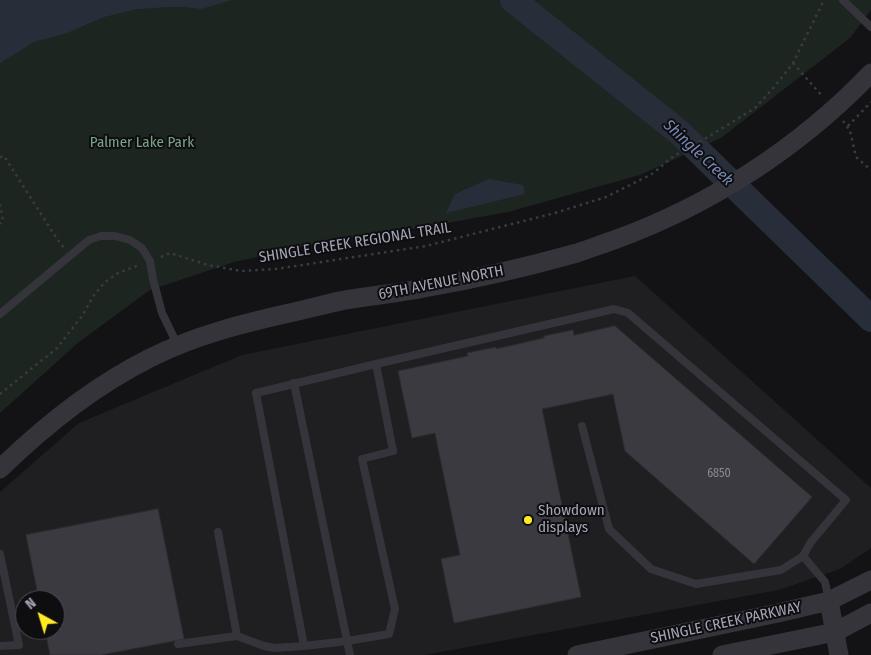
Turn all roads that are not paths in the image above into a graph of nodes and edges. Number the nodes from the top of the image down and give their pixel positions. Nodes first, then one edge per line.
1 (843, 0) edge
2 (871, 27) edge
3 (871, 73) edge
4 (0, 314) edge
5 (178, 346) junction
6 (376, 364) junction
7 (294, 384) junction
8 (582, 426) dead end
9 (0, 468) edge
10 (218, 532) dead end
11 (0, 554) edge
12 (804, 556) junction
13 (1, 569) edge
14 (871, 580) edge
15 (829, 601) junction
16 (871, 613) edge
17 (835, 632) junction
18 (237, 636) junction
19 (347, 641) junction
20 (178, 644) dead end
21 (0, 646) edge
22 (304, 646) junction
23 (350, 655) edge
24 (576, 655) edge
25 (722, 655) edge
26 (839, 655) edge

1 - 2 lane
3 - 5 street, 69TH AVENUE NORTH
4 - 5 lane
5 - 9 street, 69TH AVENUE NORTH
6 - 7 lane
6 - 12 lane
6 - 19 lane
7 - 19 lane
7 - 22 lane
8 - 12 lane
10 - 18 lane
11 - 13 lane
12 - 15 lane
13 - 21 lane
14 - 15 street, SHINGLE CREEK PARKWAY
15 - 17 street
15 - 24 street, SHINGLE CREEK PARKWAY
16 - 17 street, SHINGLE CREEK PARKWAY
17 - 25 street, SHINGLE CREEK PARKWAY
17 - 26 street
18 - 20 lane
18 - 22 lane
19 - 22 lane
19 - 23 lane

